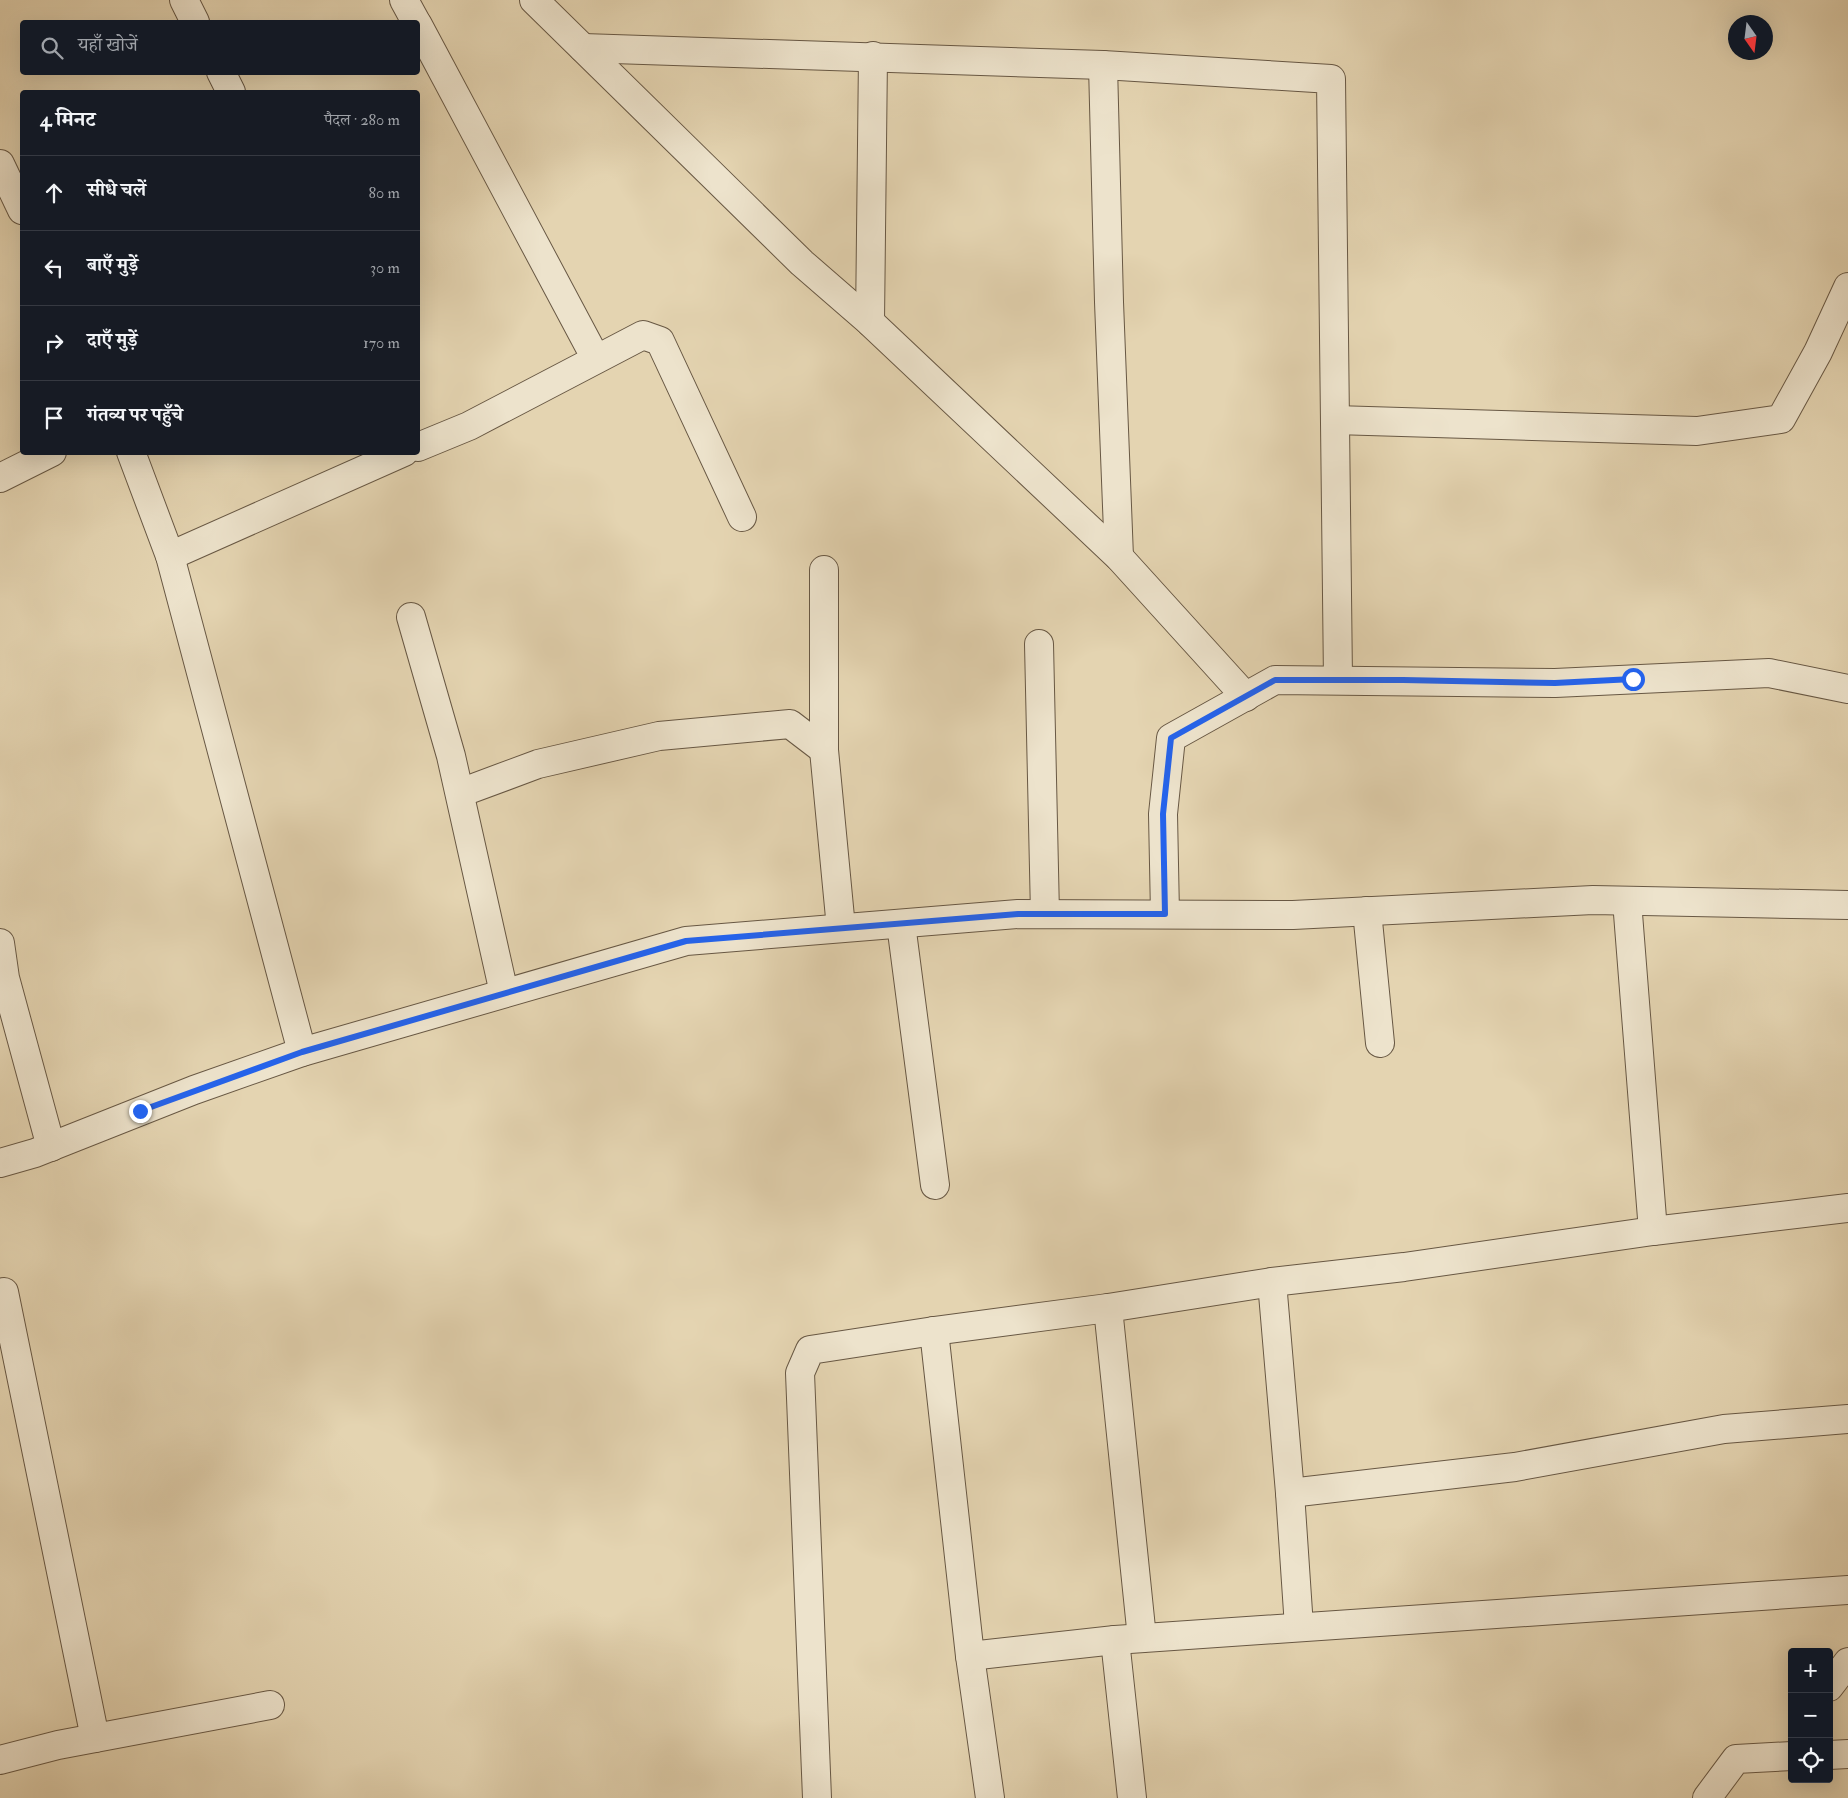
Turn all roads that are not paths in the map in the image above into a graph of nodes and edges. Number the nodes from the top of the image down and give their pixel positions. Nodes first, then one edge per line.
1 (184, 0) edge
2 (404, 0) edge
3 (534, 0) edge
4 (195, 20) edge
5 (415, 20) edge
6 (420, 30) edge
7 (584, 48) junction
8 (873, 56) junction
9 (1103, 65) junction
10 (222, 75) edge
11 (230, 90) edge
12 (0, 164) edge
13 (20, 206) edge
14 (1848, 287) edge
15 (870, 322) junction
16 (596, 359) junction
17 (1335, 420) junction
18 (420, 446) edge
19 (46, 455) edge
20 (132, 455) edge
21 (397, 455) edge
22 (0, 478) edge
23 (742, 517) dead end
24 (170, 556) junction
25 (1120, 557) junction
26 (824, 570) dead end
27 (411, 616) dead end
28 (1039, 644) dead end
29 (1338, 680) junction
30 (1848, 689) edge
31 (1246, 697) junction
32 (824, 750) junction
33 (460, 794) junction
34 (1627, 901) junction
35 (1848, 906) edge
36 (1367, 910) junction
37 (1045, 914) junction
38 (1165, 914) junction
39 (901, 924) junction
40 (840, 928) junction
41 (0, 943) edge
42 (504, 993) junction
43 (1380, 1043) dead end
44 (302, 1052) junction
45 (51, 1147) junction
46 (0, 1164) edge
47 (935, 1185) dead end
48 (1848, 1208) edge
49 (1653, 1231) junction
50 (1272, 1282) junction
51 (4, 1292) dead end
52 (1108, 1308) junction
53 (934, 1331) junction
54 (1848, 1420) edge
55 (1290, 1493) junction
56 (1848, 1590) edge
57 (1299, 1627) junction
58 (1142, 1638) junction
59 (1115, 1640) junction
60 (970, 1656) junction
61 (1848, 1662) edge
62 (1833, 1682) edge
63 (270, 1705) dead end
64 (95, 1738) junction
65 (1787, 1750) edge
66 (1848, 1754) edge
67 (1833, 1755) edge
68 (0, 1760) edge
69 (817, 1798) edge
70 (990, 1798) edge
71 (1132, 1798) edge
72 (1707, 1798) edge

1 - 4 street
2 - 5 street
3 - 7 street
6 - 16 street
7 - 8 street
7 - 15 street
8 - 9 street
8 - 15 street
9 - 17 street
9 - 25 street
10 - 11 street
12 - 13 street
14 - 17 street
15 - 25 street
16 - 18 street
16 - 23 street
17 - 29 street
19 - 22 street
20 - 24 street
21 - 24 street
24 - 44 street
25 - 31 street
26 - 32 street
27 - 33 street
28 - 37 street
29 - 30 street
29 - 31 street
31 - 38 street
32 - 33 street
32 - 40 street
33 - 42 street
34 - 35 street
34 - 36 street
34 - 49 street
36 - 38 street
36 - 43 street
37 - 38 street
37 - 39 street
39 - 40 street
39 - 47 street
40 - 42 street
41 - 45 street
42 - 44 street
44 - 45 street
45 - 46 street
48 - 49 street
49 - 50 street
50 - 52 street
50 - 55 street
51 - 64 street
52 - 53 street
52 - 58 street
53 - 60 street
53 - 69 street
54 - 55 street
55 - 57 street
56 - 57 street
57 - 58 street
58 - 59 street
59 - 60 street
59 - 71 street
60 - 70 street
61 - 62 street
63 - 64 street
64 - 68 street
65 - 72 street
66 - 67 street

